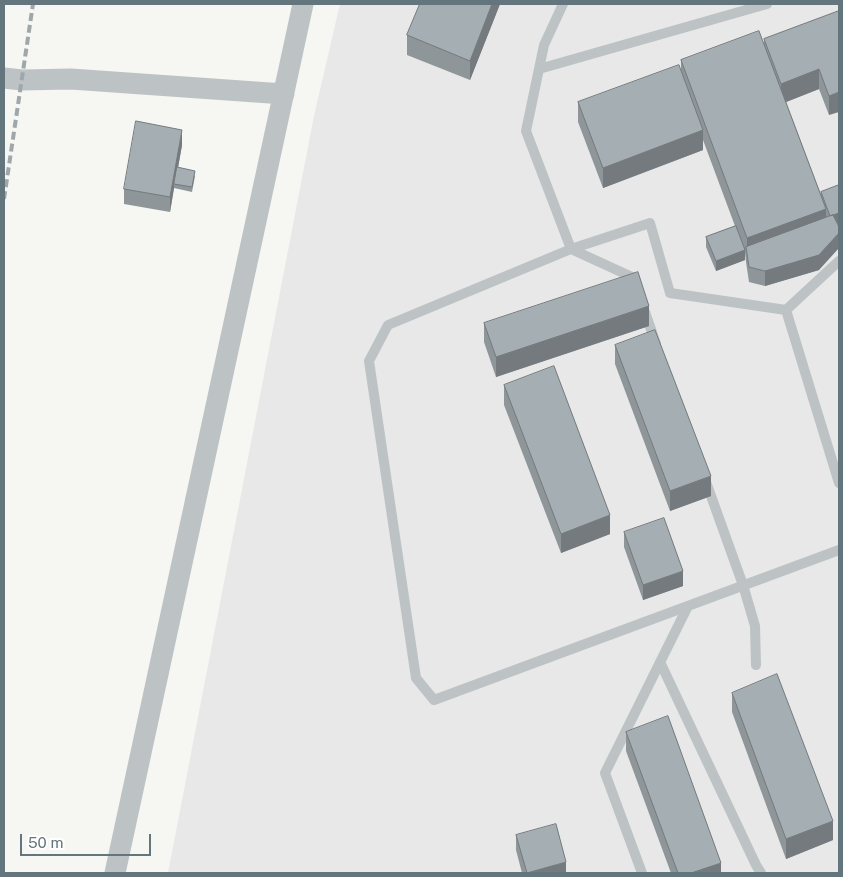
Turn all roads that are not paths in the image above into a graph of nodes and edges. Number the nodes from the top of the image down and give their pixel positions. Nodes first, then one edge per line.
1 (303, 4) edge
2 (563, 4) edge
3 (767, 4) edge
4 (539, 69) junction
5 (4, 78) edge
6 (284, 94) junction
7 (571, 249) junction
8 (839, 261) edge
9 (786, 310) junction
10 (659, 352) edge
11 (703, 473) edge
12 (839, 483) edge
13 (839, 550) edge
14 (743, 585) junction
15 (688, 606) junction
16 (660, 662) junction
17 (756, 665) dead end
18 (115, 873) edge
19 (642, 873) edge
20 (761, 873) edge

1 - 6 street
2 - 4 lane
3 - 4 lane
4 - 7 lane
5 - 6 street
6 - 18 street
7 - 9 lane
7 - 10 lane
7 - 15 lane
8 - 9 lane
9 - 12 lane
11 - 14 lane
13 - 14 lane
14 - 15 lane
14 - 17 lane
15 - 16 lane
16 - 19 lane
16 - 20 lane

